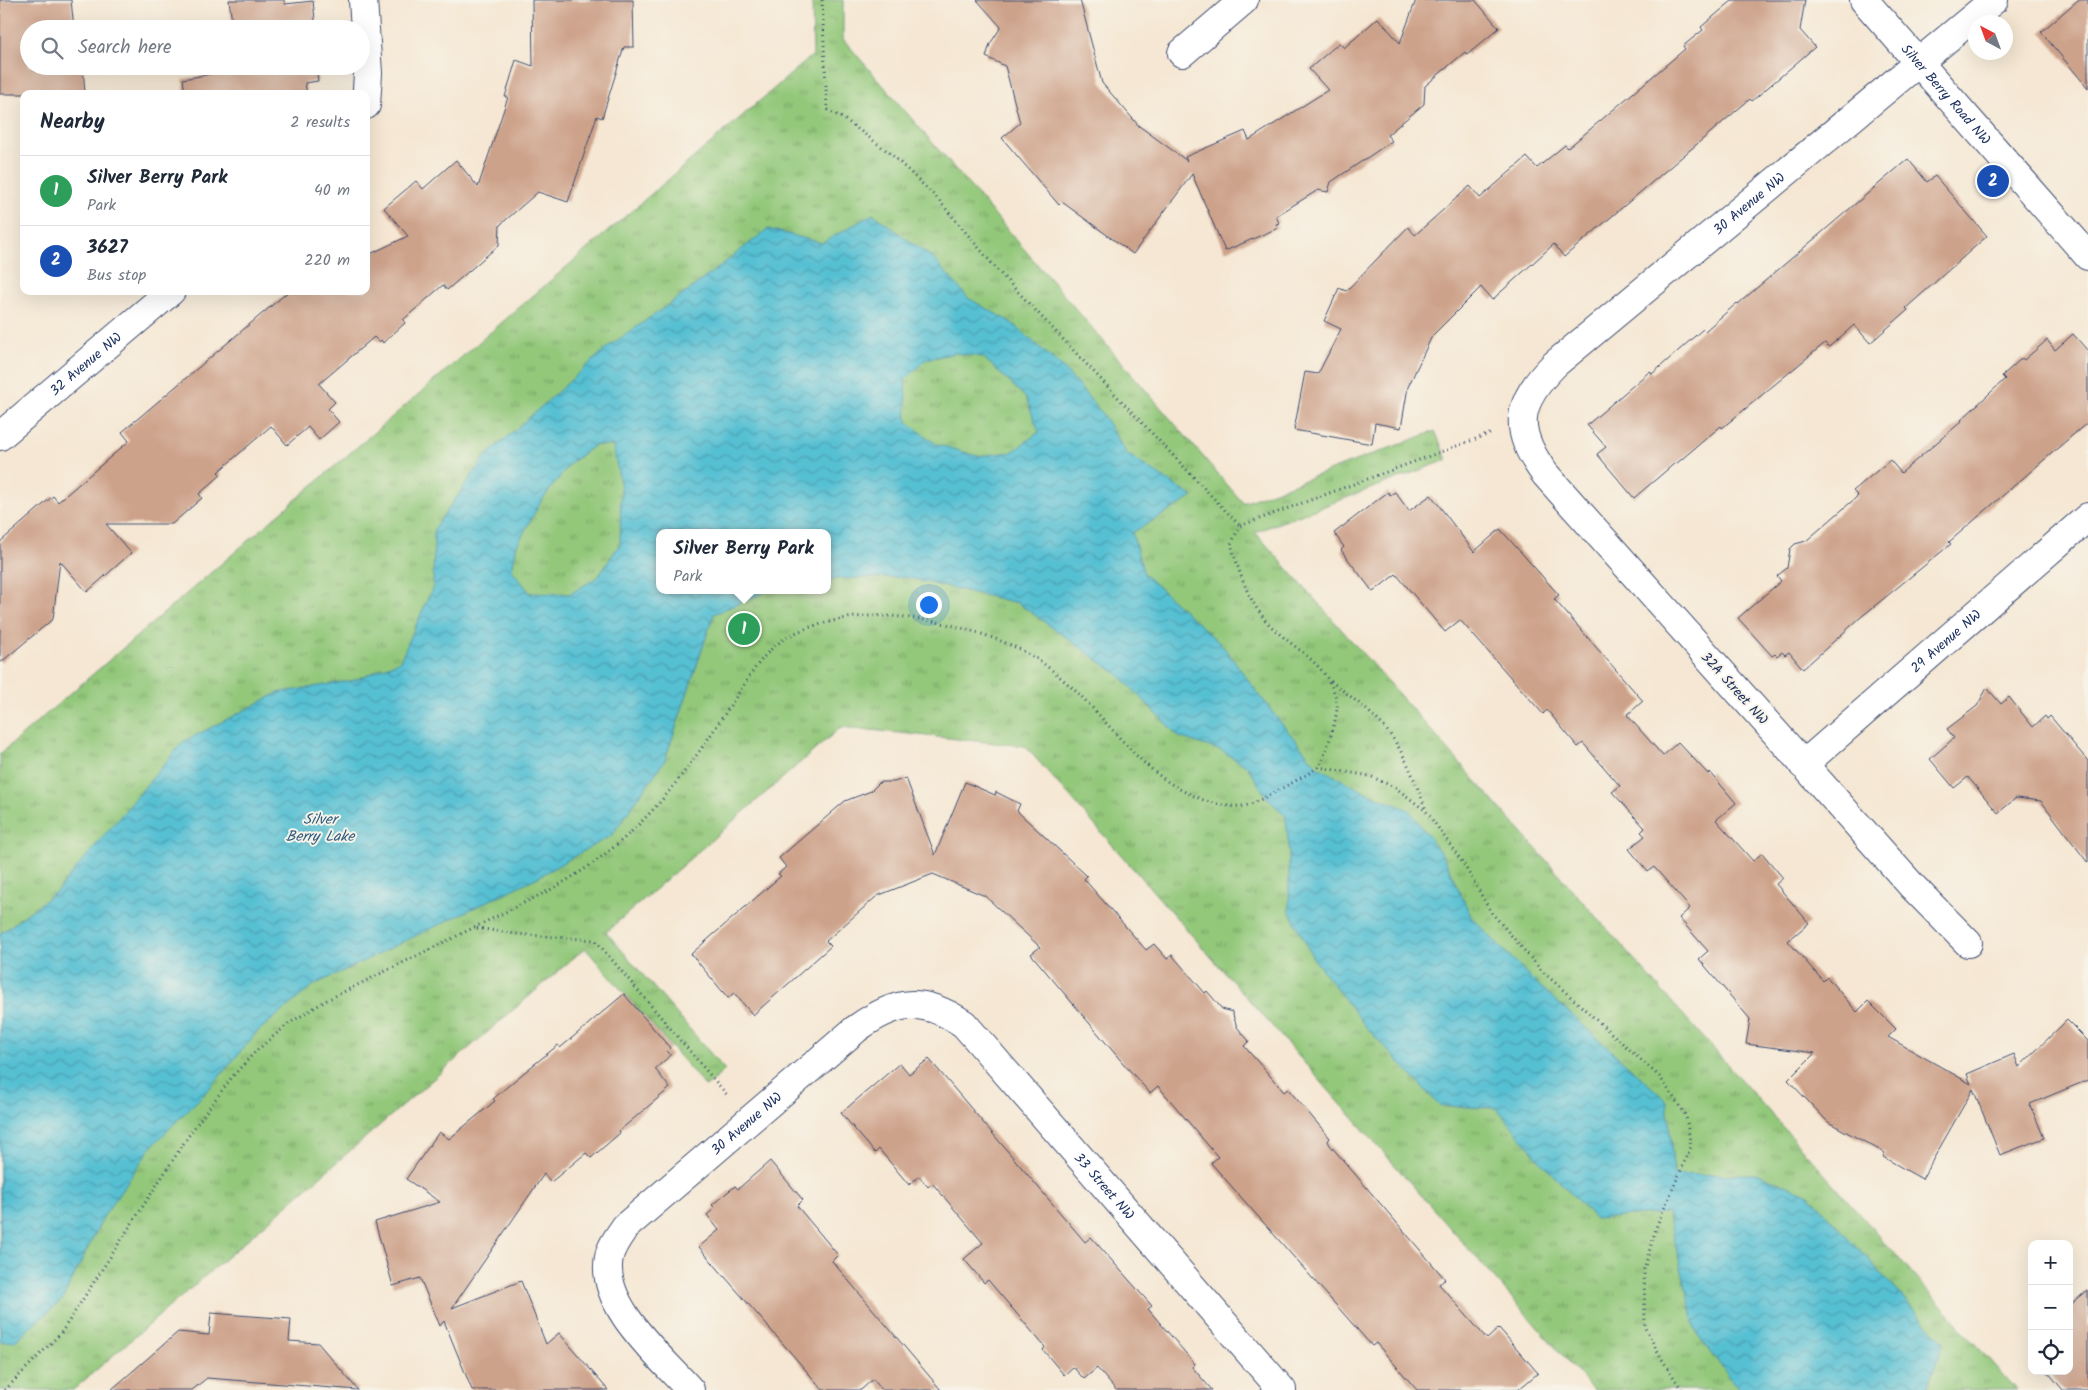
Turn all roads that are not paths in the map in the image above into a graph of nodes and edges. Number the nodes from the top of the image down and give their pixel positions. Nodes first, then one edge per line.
1 (363, 0) edge
2 (1244, 0) edge
3 (1864, 0) edge
4 (1994, 0) edge
5 (364, 20) edge
6 (1182, 54) dead end
7 (1921, 62) junction
8 (368, 75) edge
9 (367, 90) edge
10 (2088, 256) edge
11 (166, 295) edge
12 (1522, 421) joint
13 (0, 436) edge
14 (2088, 517) edge
15 (1803, 765) junction
16 (1968, 943) dead end
17 (914, 1004) joint
18 (690, 1390) edge
19 (1282, 1390) edge

1 - 5 street
2 - 6 street
3 - 7 street, Silver Berry Road NW
4 - 7 street, 30 Avenue NW
7 - 10 street, Silver Berry Road NW
7 - 12 street, 30 Avenue NW
8 - 9 street
11 - 13 street, 32 Avenue NW
12 - 15 street, 32A Street NW
14 - 15 street, 29 Avenue NW
15 - 16 street, 32A Street NW
17 - 18 street, 30 Avenue NW
17 - 19 street, 33 Street NW

